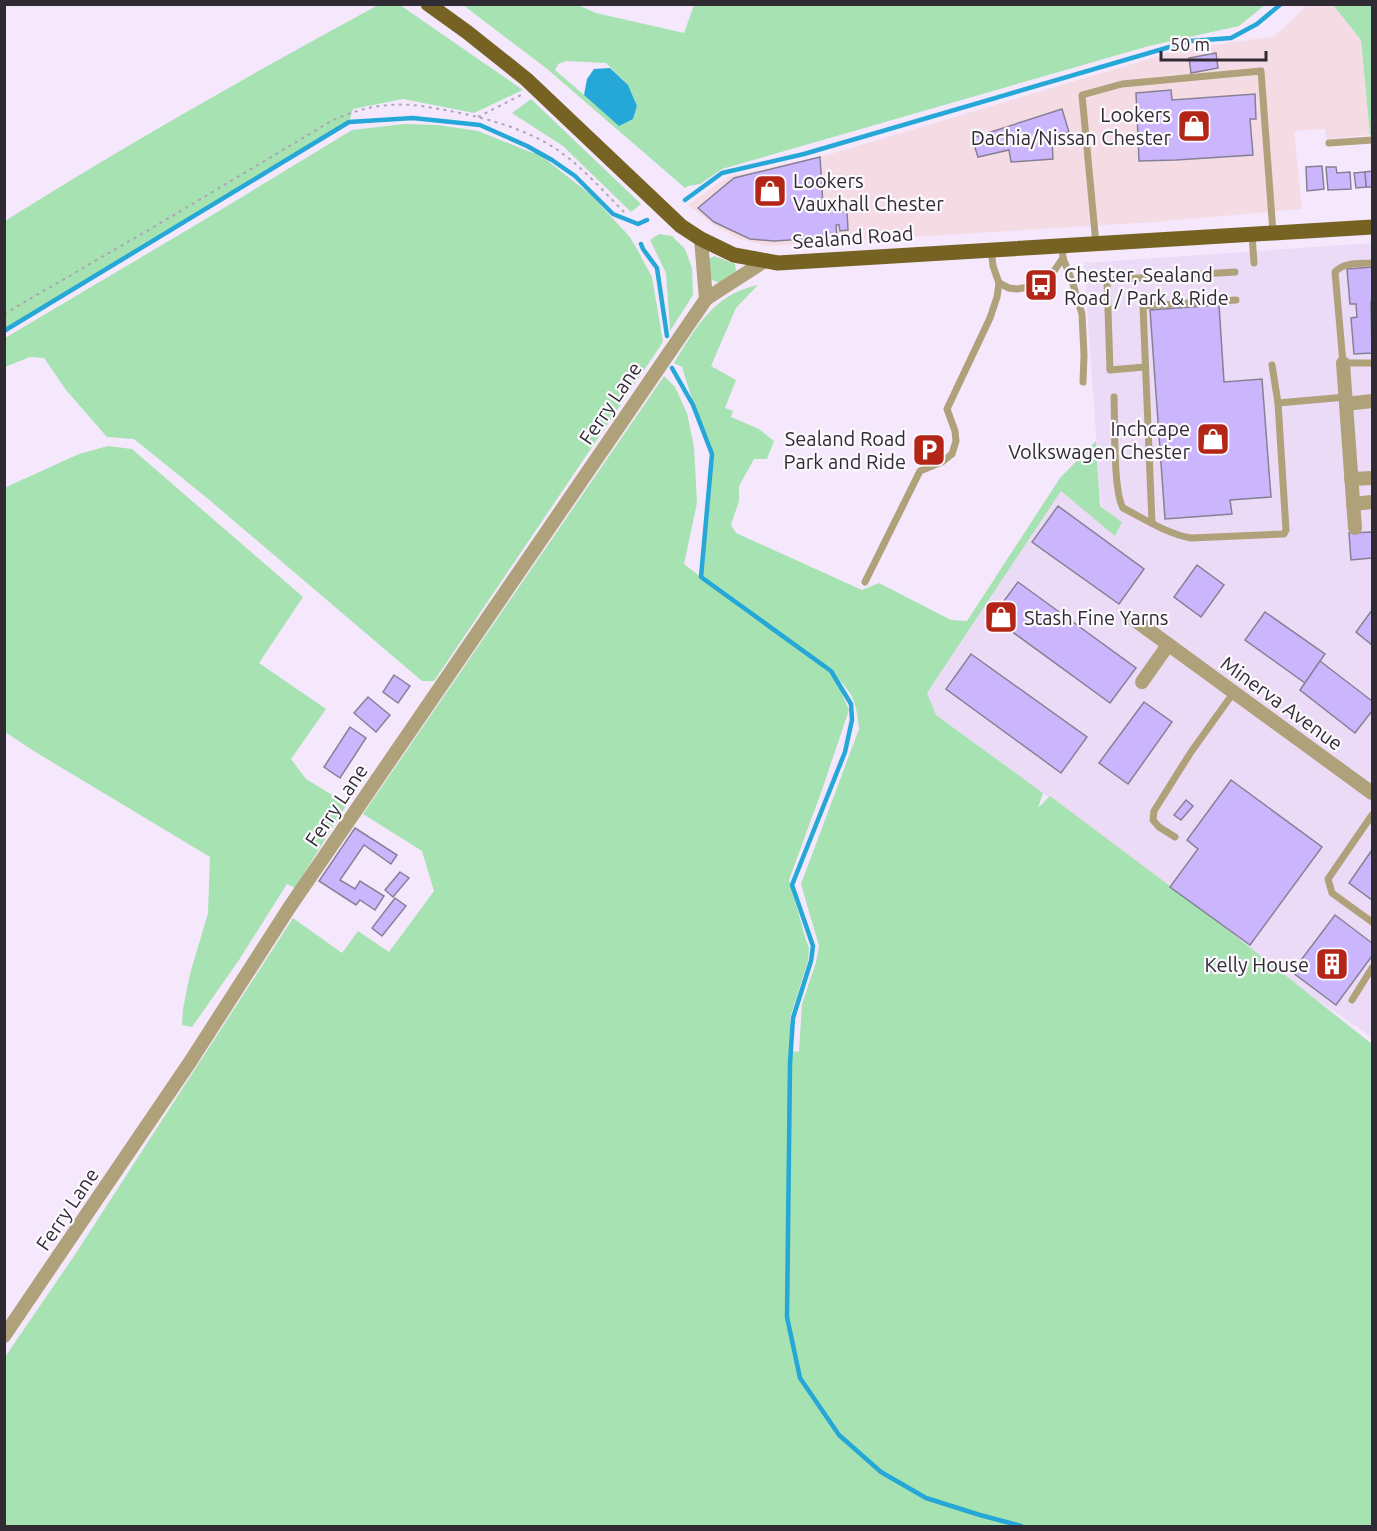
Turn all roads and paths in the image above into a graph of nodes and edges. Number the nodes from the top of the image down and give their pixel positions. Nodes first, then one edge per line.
1 (428, 4) edge
2 (535, 88) junction
3 (478, 117) junction
4 (1372, 140) edge
5 (1329, 143) dead end
6 (624, 212) dead end
7 (1372, 227) edge
8 (1273, 234) junction
9 (1252, 235) junction
10 (702, 239) junction
11 (1096, 244) junction
12 (991, 249) junction
13 (1062, 252) junction
14 (766, 260) junction
15 (1254, 263) dead end
16 (1372, 263) edge
17 (1235, 272) dead end
18 (999, 283) junction
19 (706, 299) junction
20 (1236, 300) dead end
21 (4, 314) edge
22 (1343, 363) junction
23 (1372, 363) edge
24 (1272, 365) dead end
25 (1145, 367) junction
26 (1083, 382) dead end
27 (1114, 397) dead end
28 (1346, 401) junction
29 (1372, 401) edge
30 (1278, 403) junction
31 (1372, 478) edge
32 (1351, 479) junction
33 (1372, 502) edge
34 (1353, 504) junction
35 (1152, 523) junction
36 (1355, 528) dead end
37 (865, 582) dead end
38 (1132, 618) dead end
39 (1168, 645) junction
40 (1142, 682) dead end
41 (1234, 692) junction
42 (1372, 793) edge
43 (1372, 818) edge
44 (1175, 837) dead end
45 (1372, 922) edge
46 (1372, 968) edge
47 (1352, 1000) dead end
48 (4, 1336) edge

1 - 2 main road, Sealand Road
2 - 3 path
2 - 10 main road, Sealand Road
3 - 6 path
3 - 21 path
4 - 5 lane
7 - 8 main road, Sealand Road
8 - 9 main road, Sealand Road
8 - 11 lane
9 - 11 main road, Sealand Road
9 - 15 lane
10 - 14 main road, Sealand Road
10 - 19 street
11 - 13 main road, Sealand Road
12 - 13 main road, Sealand Road
12 - 14 main road, Sealand Road
12 - 18 lane
13 - 18 lane
13 - 26 lane
14 - 19 street, Ferry Lane
16 - 22 lane
17 - 25 lane
18 - 37 lane
19 - 48 street, Ferry Lane
20 - 25 lane
22 - 23 lane
22 - 28 street
24 - 30 lane
25 - 35 lane
27 - 35 lane
28 - 29 street
28 - 30 lane
28 - 32 street
30 - 35 lane
31 - 32 street
32 - 34 street
33 - 34 street
34 - 36 street
38 - 39 street, Minerva Avenue
39 - 40 street
39 - 41 street, Minerva Avenue
41 - 42 street, Minerva Avenue
41 - 44 lane
43 - 45 lane
46 - 47 lane

